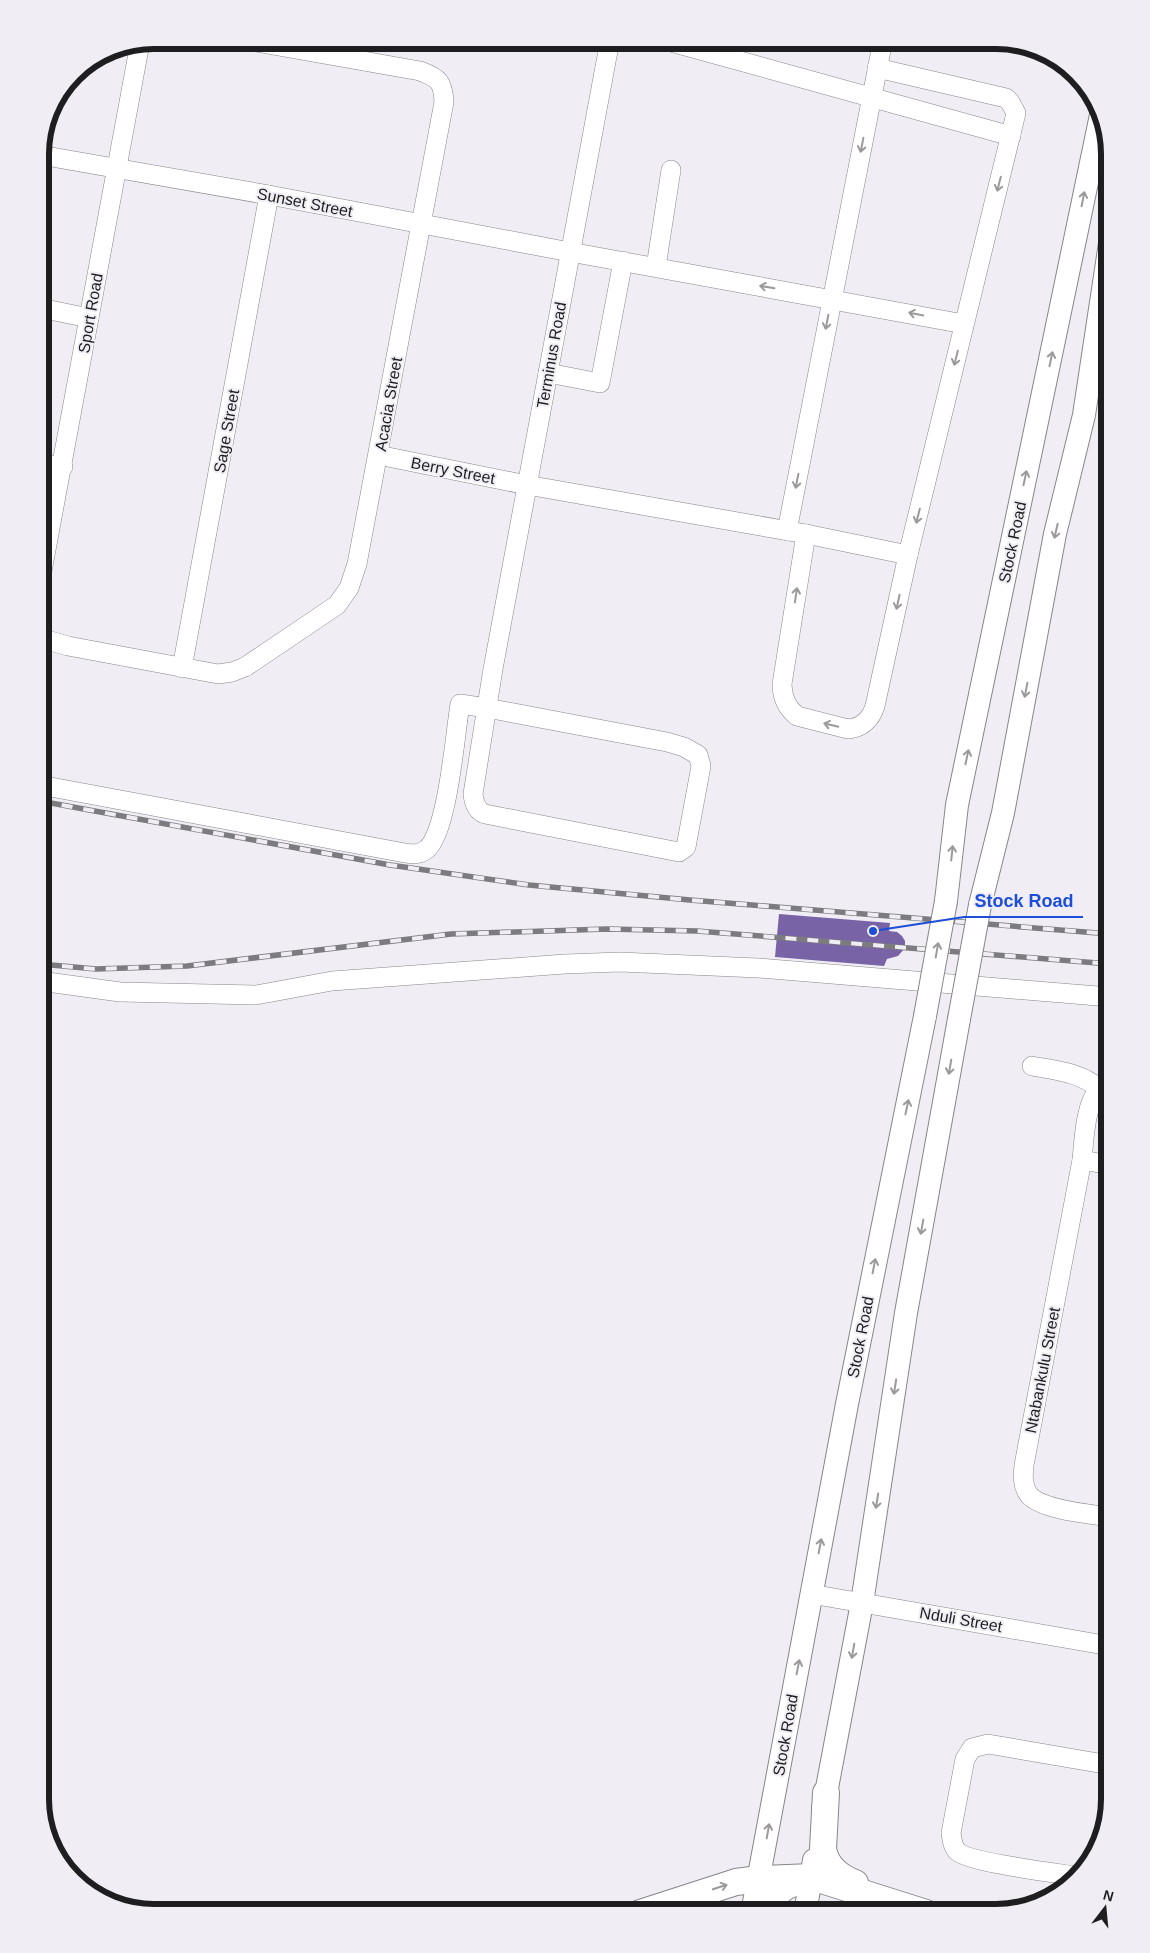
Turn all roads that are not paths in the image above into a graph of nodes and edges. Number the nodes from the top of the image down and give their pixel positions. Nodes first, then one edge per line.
1 (296, 49) edge
2 (608, 49) edge
3 (697, 49) edge
4 (881, 49) edge
5 (139, 50) edge
6 (877, 68) junction
7 (871, 97) junction
8 (1098, 128) edge
9 (1011, 136) junction
10 (49, 157) edge
11 (118, 169) junction
12 (671, 170) dead end
13 (269, 195) junction
14 (421, 224) junction
15 (570, 252) junction
16 (623, 261) junction
17 (656, 267) junction
18 (1101, 296) edge
19 (832, 298) junction
20 (49, 310) edge
21 (89, 318) junction
22 (964, 324) junction
23 (548, 373) junction
24 (378, 456) junction
25 (49, 465) edge
26 (63, 467) junction
27 (527, 486) junction
28 (788, 531) junction
29 (806, 534) junction
30 (49, 537) edge
31 (908, 555) junction
32 (49, 641) edge
33 (182, 668) junction
34 (487, 708) junction
35 (49, 787) edge
36 (49, 982) edge
37 (1101, 996) edge
38 (1032, 1066) dead end
39 (1101, 1085) edge
40 (1101, 1091) edge
41 (1082, 1160) junction
42 (1101, 1163) edge
43 (1101, 1515) edge
44 (812, 1594) junction
45 (862, 1603) junction
46 (1101, 1644) edge
47 (1101, 1763) edge
48 (826, 1793) junction
49 (1068, 1875) edge
50 (812, 1877) junction
51 (758, 1878) junction
52 (668, 1904) edge
53 (754, 1904) edge
54 (772, 1904) edge
55 (807, 1904) edge
56 (898, 1904) edge
57 (914, 1904) edge

1 - 14 street, Acacia Street
2 - 15 street, Terminus Road
3 - 7 street
4 - 6 street
5 - 11 street, Sport Road
6 - 7 street
6 - 9 street
7 - 9 street
7 -> 19 street
44 -> 8 main road, Stock Road, bridge
9 -> 22 street
10 - 11 street, Sunset Street
11 - 13 street, Sunset Street
11 - 21 street, Sport Road
12 - 17 street
13 - 14 street, Sunset Street
13 - 33 street, Sage Street
14 - 15 street, Sunset Street
14 - 24 street, Acacia Street
15 - 16 street, Sunset Street
15 - 23 street, Terminus Road
16 - 17 street, Sunset Street
16 - 23 street
19 -> 17 street, Sunset Street
18 -> 45 main road, bridge
22 -> 19 street, Sunset Street
19 -> 28 street
20 - 21 street
21 - 26 street, Sport Road
22 -> 31 street
23 - 27 street, Terminus Road
24 - 27 street, Berry Street
24 - 33 street, Acacia Street
25 - 26 street
26 - 30 street, Sport Road
27 - 28 street, Berry Street
27 - 34 street, Terminus Road
28 - 29 street, Berry Street
29 - 31 street, Berry Street
31 -> 29 street
32 - 33 street, Acacia Street
34 - 34 street
34 - 35 street
36 - 37 street
38 - 39 street
40 - 41 street, Ntabankulu Street
41 - 42 street
41 - 43 street, Ntabankulu Street
44 - 45 street, Nduli Street
51 -> 44 main road, Stock Road
45 - 46 street, Nduli Street
45 -> 48 main road
47 - 49 street
48 - 50 main road
48 - 57 highway
50 - 51 highway
50 - 54 main road
50 - 55 main road
50 - 56 highway
52 -> 51 highway
51 - 53 main road, Stock Road

